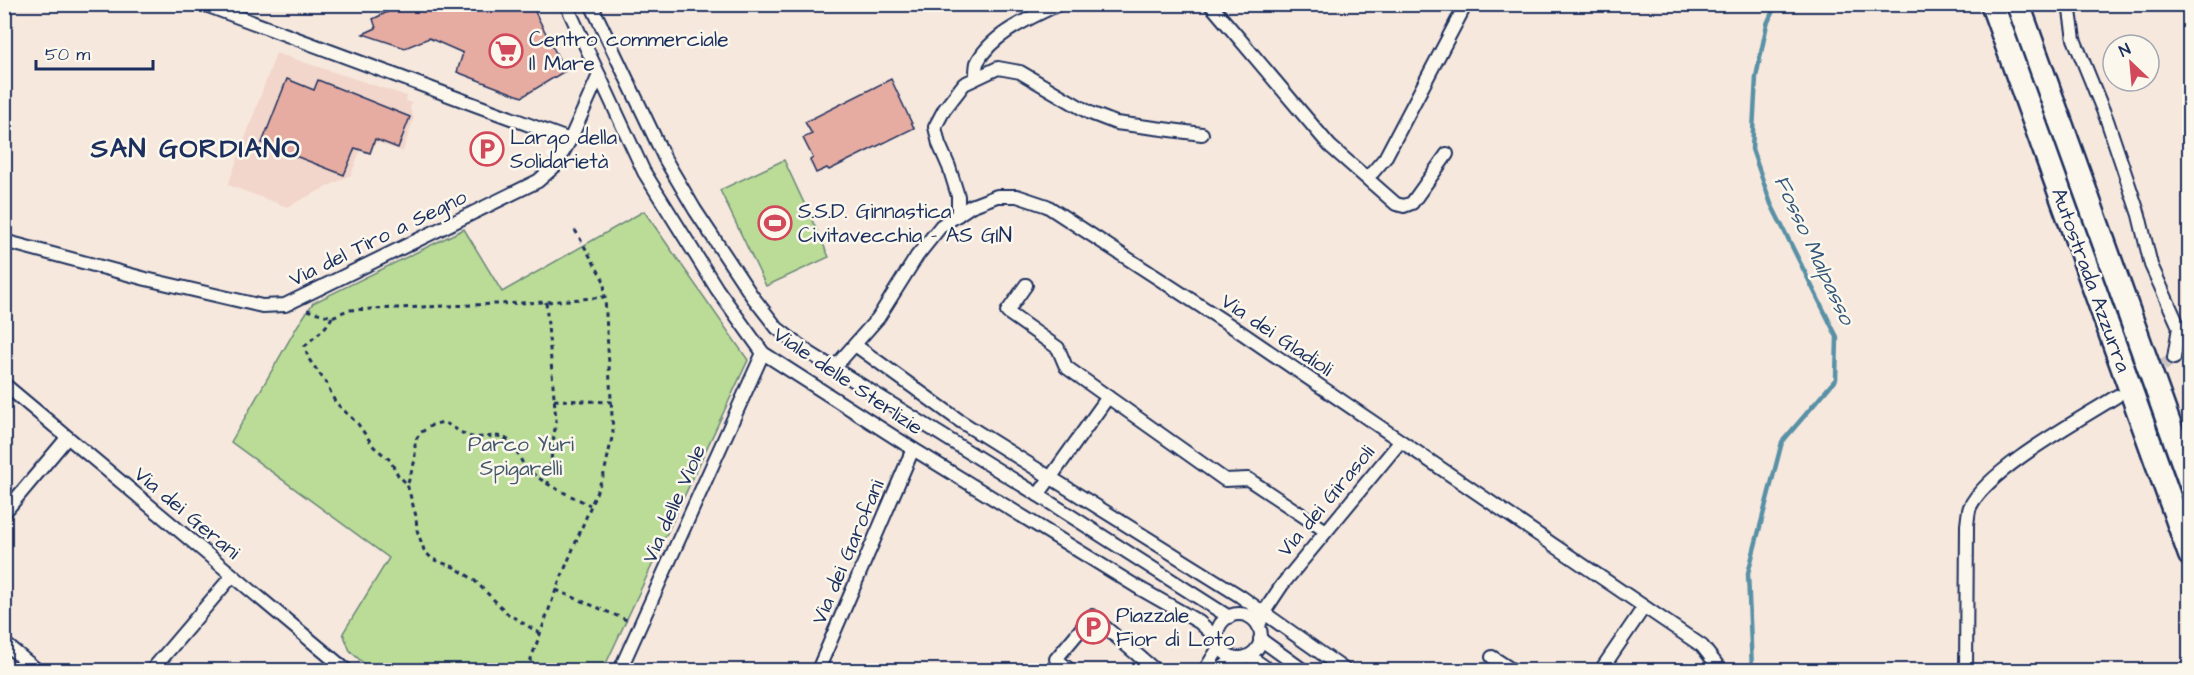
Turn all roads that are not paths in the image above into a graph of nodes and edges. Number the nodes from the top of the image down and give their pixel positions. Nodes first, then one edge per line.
1 (203, 4) edge
2 (566, 4) edge
3 (591, 4) edge
4 (1059, 4) edge
5 (1210, 4) edge
6 (1466, 4) edge
7 (1992, 4) edge
8 (2018, 4) edge
9 (2069, 4) edge
10 (599, 75) junction
11 (976, 77) junction
12 (1202, 134) dead end
13 (570, 140) junction
14 (1447, 154) dead end
15 (1366, 177) junction
16 (958, 215) junction
17 (4, 241) edge
18 (1026, 285) dead end
19 (855, 345) junction
20 (763, 353) junction
21 (2174, 358) dead end
22 (834, 368) junction
23 (4, 384) edge
24 (2118, 396) dead end
25 (1108, 397) junction
26 (67, 438) junction
27 (1400, 442) junction
28 (913, 449) junction
29 (1050, 477) junction
30 (2190, 482) edge
31 (1038, 495) junction
32 (4, 513) edge
33 (1326, 531) junction
34 (2190, 555) edge
35 (232, 576) junction
36 (1644, 607) junction
37 (1261, 609) junction
38 (1244, 615) junction
39 (1228, 617) junction
40 (1258, 626) junction
41 (1260, 639) junction
42 (1218, 642) junction
43 (4, 643) edge
44 (1243, 657) junction
45 (1492, 657) dead end
46 (37, 670) edge
47 (152, 670) edge
48 (346, 670) edge
49 (620, 670) edge
50 (818, 670) edge
51 (1070, 670) edge
52 (1152, 670) edge
53 (1205, 670) edge
54 (1219, 670) edge
55 (1269, 670) edge
56 (1303, 670) edge
57 (1345, 670) edge
58 (1512, 670) edge
59 (1601, 670) edge
60 (1718, 670) edge
61 (1966, 670) edge

1 - 13 street
2 - 10 street, Viale delle Sterlizie
3 - 22 street, Viale delle Sterlizie
4 - 11 street
5 - 15 street
6 - 15 street
7 - 34 highway, Autostrada Azzurra
8 - 30 highway, Autostrada Azzurra
9 - 21 street
10 - 13 street, Via del Tiro a Segno
10 - 20 street, Viale delle Sterlizie
11 - 12 street
11 - 16 street
13 - 17 street, Via del Tiro a Segno
14 - 15 street
16 - 19 street, Via dei Gladioli
16 - 27 street, Via dei Gladioli
18 - 25 street
19 - 22 street, Via dei Gladioli
19 - 29 street, Viale delle Sterlizie
20 - 28 street, Viale delle Sterlizie
20 - 49 street, Via delle Viole
22 - 31 street, Viale delle Sterlizie
23 - 26 street, Via dei Gerani
24 - 61 street
25 - 29 street
25 - 33 street
26 - 32 street
26 - 35 street, Via dei Gerani
27 - 33 street, Via dei Girasoli
27 - 36 street, Via dei Gladioli
28 - 42 street, Viale delle Sterlizie
28 - 50 street, Via dei Garofani
29 - 31 street
29 - 37 street, Viale delle Sterlizie
31 - 39 street, Viale delle Sterlizie
33 - 37 street, Via dei Girasoli
35 - 47 street
35 - 48 street, Via dei Gerani
36 - 59 street
36 - 60 street, Via dei Gladioli
37 - 38 street, Via dei Girasoli
37 - 40 street, Via dei Girasoli
37 - 57 street, Viale delle Sterlizie
38 - 39 street
38 - 40 street
39 - 42 street
40 - 41 street
41 - 44 street
41 - 56 street
42 - 44 street
42 - 53 street
43 - 46 street
44 - 54 street
44 - 55 street
45 - 58 street
51 - 52 street

